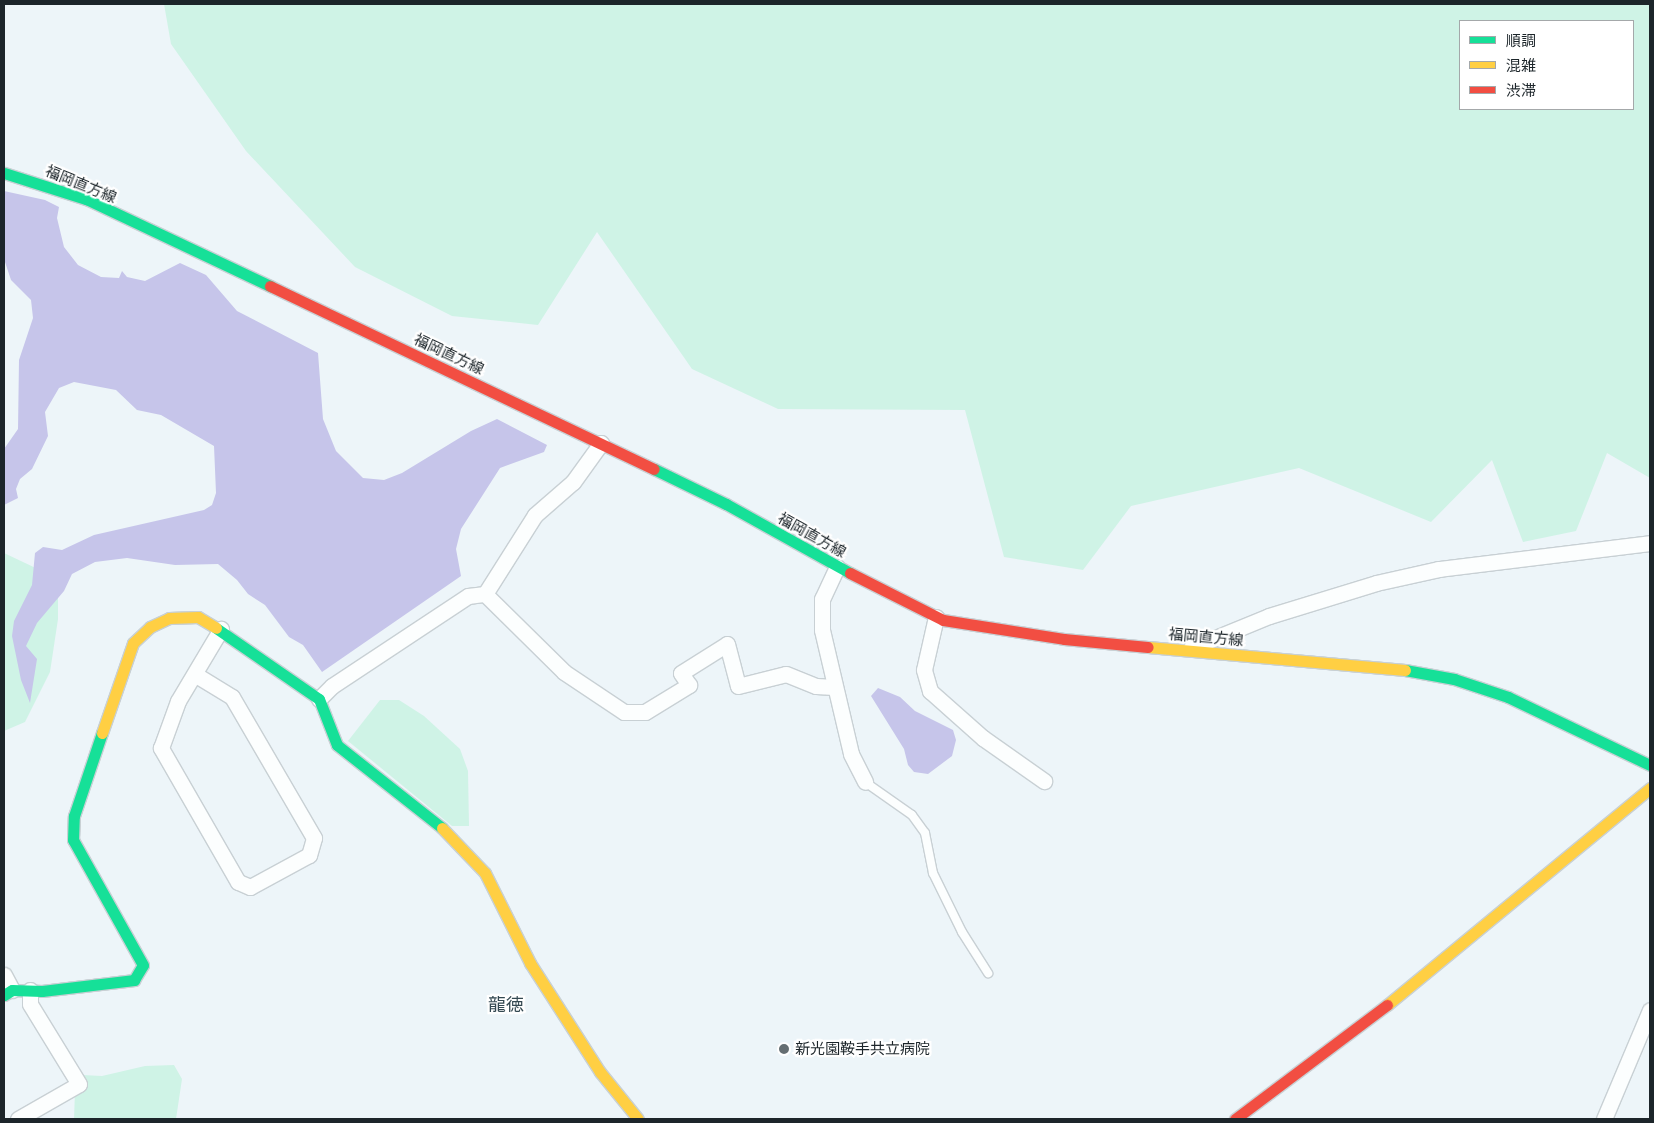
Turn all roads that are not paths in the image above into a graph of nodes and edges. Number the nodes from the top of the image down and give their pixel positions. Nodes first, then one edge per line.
1 (4, 173) edge
2 (601, 443) junction
3 (1650, 543) edge
4 (837, 567) junction
5 (485, 594) junction
6 (936, 617) junction
7 (221, 629) junction
8 (1185, 651) junction
9 (196, 675) junction
10 (834, 687) junction
11 (320, 699) junction
12 (1650, 766) edge
13 (1044, 781) dead end
14 (865, 782) joint
15 (1650, 788) edge
16 (988, 973) dead end
17 (4, 975) edge
18 (30, 990) junction
19 (8, 992) edge
20 (1650, 1010) edge
21 (18, 1119) edge
22 (638, 1119) edge
23 (1234, 1119) edge
24 (1604, 1119) edge

1 - 2 street, 福岡直方線
2 - 4 street, 福岡直方線
2 - 5 street
3 - 8 street
4 - 6 street, 福岡直方線
4 - 10 street
5 - 10 street
5 - 11 street
6 - 8 street, 福岡直方線
6 - 13 street
7 - 9 street
7 - 11 street
7 - 18 street
8 - 12 street, 福岡直方線
9 - 9 street
10 - 14 street
11 - 22 street
14 - 16 lane
15 - 23 street
17 - 19 street
18 - 19 street
18 - 21 street
20 - 24 street

